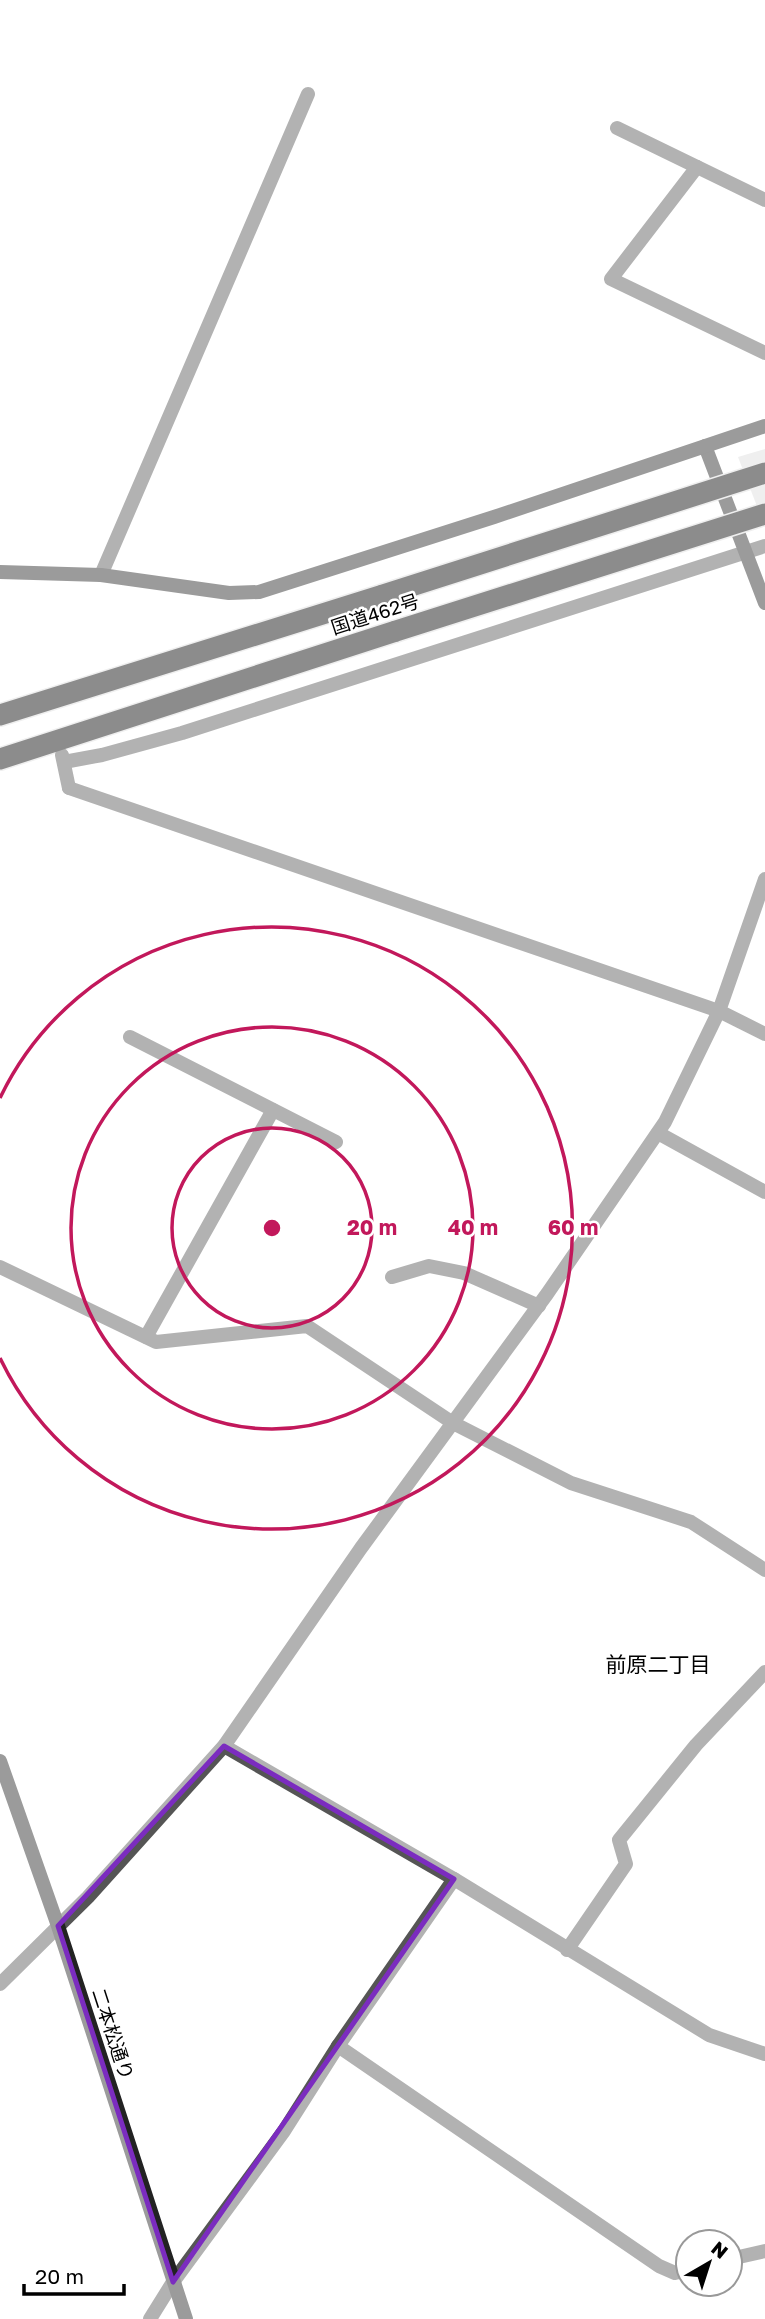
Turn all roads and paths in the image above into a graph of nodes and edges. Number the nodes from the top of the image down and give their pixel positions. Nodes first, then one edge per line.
1 (307, 94) dead end
2 (617, 128) dead end
3 (697, 167) junction
4 (765, 201) edge
5 (765, 353) edge
6 (765, 426) edge
7 (705, 446) junction
8 (765, 473) edge
9 (765, 514) edge
10 (765, 546) edge
11 (744, 552) junction
12 (0, 572) edge
13 (101, 575) junction
14 (765, 603) edge
15 (0, 715) edge
16 (57, 740) junction
17 (0, 759) edge
18 (64, 762) junction
19 (765, 879) edge
20 (719, 1011) junction
21 (765, 1034) edge
22 (130, 1037) dead end
23 (273, 1110) junction
24 (658, 1133) junction
25 (336, 1142) dead end
26 (765, 1192) edge
27 (0, 1267) edge
28 (392, 1277) dead end
29 (539, 1306) junction
30 (146, 1337) junction
31 (453, 1423) junction
32 (765, 1570) edge
33 (765, 1672) edge
34 (224, 1746) junction
35 (0, 1761) edge
36 (454, 1879) junction
37 (58, 1926) junction
38 (567, 1950) junction
39 (0, 1984) edge
40 (338, 2046) junction
41 (765, 2054) edge
42 (765, 2251) edge
43 (744, 2256) edge
44 (674, 2273) edge
45 (173, 2282) junction
46 (150, 2319) edge
47 (186, 2319) edge

1 - 13 street
2 - 3 street
3 - 4 street
3 - 5 street
6 - 7 street
7 - 11 street
7 - 13 street
8 - 15 highway, 国道462号, bridge
9 - 16 highway, 国道462号, bridge
10 - 11 street
11 - 14 street
11 - 18 street
12 - 13 street
16 - 17 highway, 国道462号
16 - 18 street
18 - 20 street
19 - 20 street
20 - 21 street
20 - 24 street
22 - 23 street
23 - 25 street
23 - 30 street
24 - 26 street
24 - 29 street
27 - 30 street
28 - 29 street
29 - 31 street
30 - 31 street
31 - 32 street
31 - 34 street
33 - 38 street
34 - 36 street
34 - 37 street
35 - 37 street, 二本松通り
36 - 38 street
36 - 40 street
37 - 39 street
37 - 45 street, 二本松通り
38 - 41 street
40 - 44 street
40 - 45 street
42 - 43 street
45 - 46 street
45 - 47 street, 二本松通り

